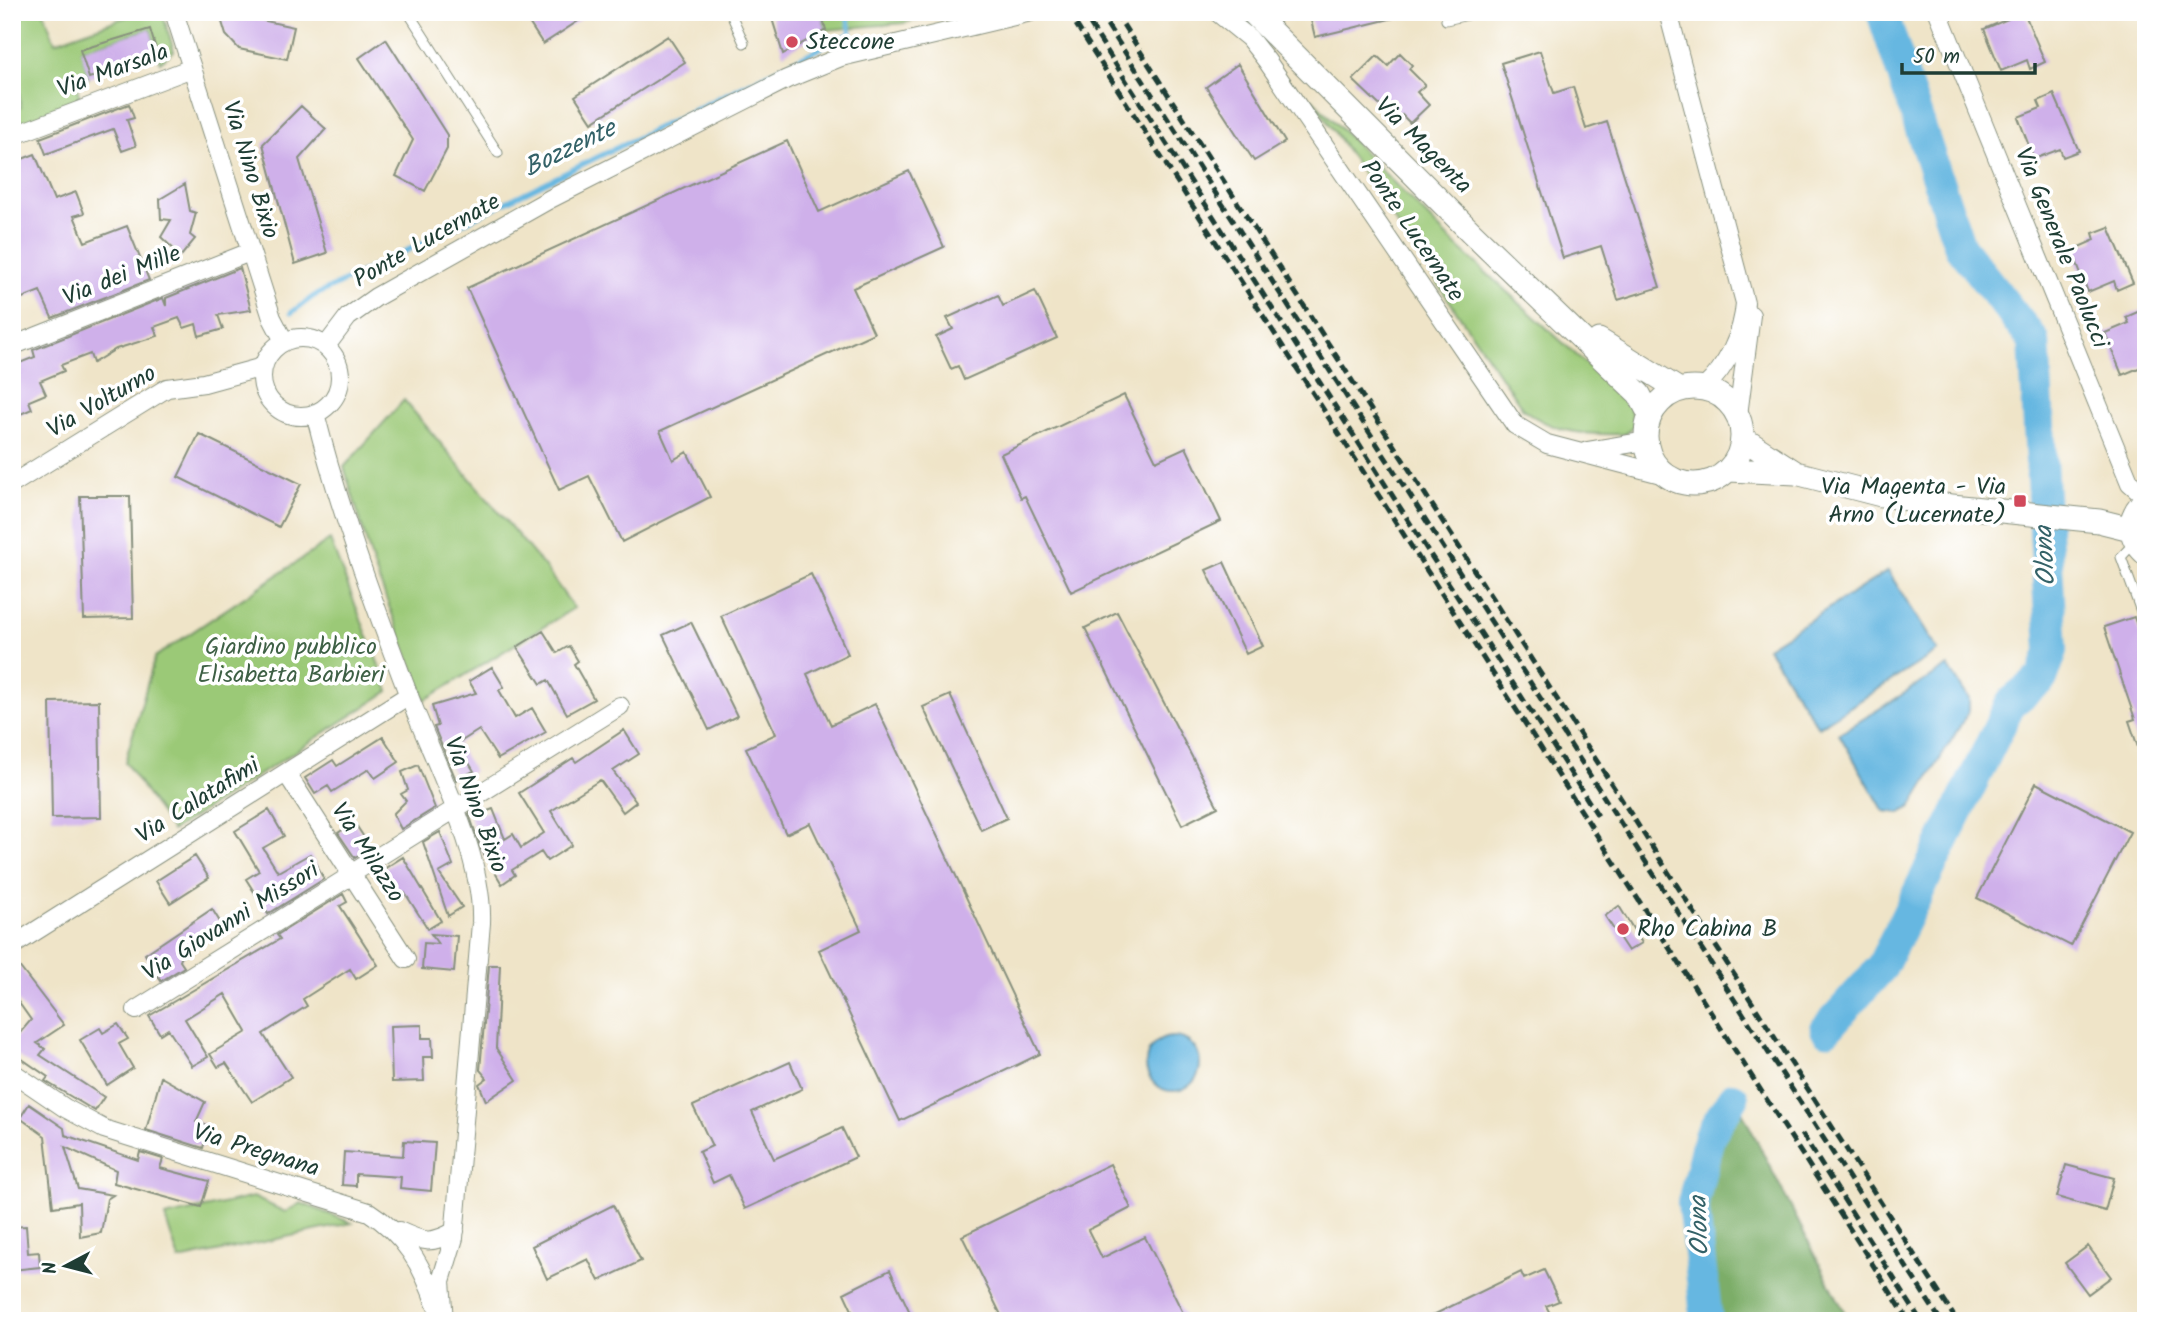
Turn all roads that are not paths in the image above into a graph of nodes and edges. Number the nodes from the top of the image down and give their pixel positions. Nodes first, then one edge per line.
1 (174, 12) edge
2 (408, 12) edge
3 (730, 12) edge
4 (1031, 12) edge
5 (1217, 12) edge
6 (1252, 12) edge
7 (1481, 12) edge
8 (1668, 12) edge
9 (1938, 12) edge
10 (1446, 20) dead end
11 (744, 43) dead end
12 (192, 68) junction
13 (12, 136) edge
14 (498, 152) dead end
15 (250, 252) junction
16 (1741, 278) junction
17 (1558, 313) junction
18 (284, 341) junction
19 (12, 345) edge
20 (326, 346) junction
21 (263, 367) junction
22 (1704, 388) junction
23 (1678, 389) junction
24 (316, 413) junction
25 (1650, 415) junction
26 (1740, 426) junction
27 (1646, 440) junction
28 (1583, 452) junction
29 (1729, 470) junction
30 (1796, 473) junction
31 (1665, 475) junction
32 (12, 484) edge
33 (2139, 523) edge
34 (2146, 625) edge
35 (409, 695) junction
36 (620, 706) dead end
37 (287, 774) junction
38 (453, 809) junction
39 (352, 874) junction
40 (12, 946) edge
41 (406, 960) dead end
42 (136, 1010) dead end
43 (12, 1072) edge
44 (390, 1226) junction
45 (455, 1231) junction
46 (442, 1321) edge

1 - 12 street, Via Nino Bixio
2 - 14 lane
3 - 11 lane
4 - 20 street, Ponte Lucernate
5 - 28 street, Ponte Lucernate
6 - 17 street, Via Magenta
7 - 10 lane
8 - 16 street
9 - 33 street, Via Generale Paolucci
12 - 13 street, Via Marsala
12 - 15 street, Via Nino Bixio
15 - 18 street, Via Nino Bixio
15 - 19 street, Via dei Mille
16 - 22 street
16 - 26 street
17 - 23 street, Via Magenta
17 - 25 street, Via Magenta
18 - 20 street
18 - 21 street
20 - 24 street
21 - 24 street
21 - 32 street, Via Volturno
22 - 23 street
22 - 26 street
23 - 25 street
24 - 35 street, Via Nino Bixio
25 - 27 street
26 - 29 street
26 - 30 street
27 - 28 street, Ponte Lucernate
27 - 31 street
28 - 31 street, Ponte Lucernate
29 - 30 street
29 - 31 street
30 - 33 street
33 - 34 lane
35 - 37 street, Via Calatafimi
35 - 38 street, Via Nino Bixio
36 - 38 street, Via Giovanni Missori
37 - 39 street, Via Milazzo
37 - 40 street, Via Calatafimi
38 - 39 street, Via Giovanni Missori
38 - 45 street, Via Nino Bixio
39 - 41 street, Via Milazzo
39 - 42 street, Via Giovanni Missori
43 - 44 street, Via Pregnana
44 - 45 street
44 - 46 street, Via Pregnana
45 - 46 street, Via Nino Bixio

